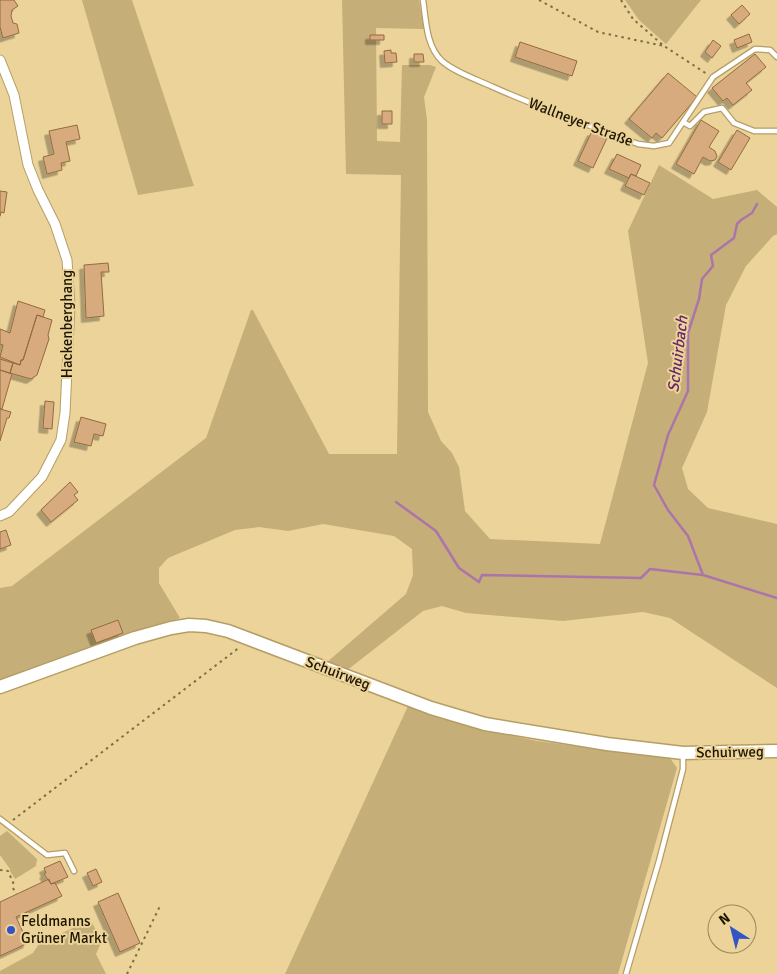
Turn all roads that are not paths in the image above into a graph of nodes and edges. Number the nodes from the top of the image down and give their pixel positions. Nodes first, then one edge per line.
1 (423, 0) edge
2 (777, 57) edge
3 (0, 60) edge
4 (683, 122) junction
5 (777, 131) edge
6 (0, 516) edge
7 (0, 687) edge
8 (777, 751) edge
9 (684, 753) junction
10 (0, 819) edge
11 (74, 871) dead end
12 (626, 974) edge

1 - 4 lane, Wallneyer Straße
2 - 4 lane, Wallneyer Straße
3 - 6 street, Hackenberghang
4 - 5 lane
7 - 9 main road, Schuirweg
8 - 9 main road, Schuirweg
9 - 12 lane, Schuirweg
10 - 11 lane

